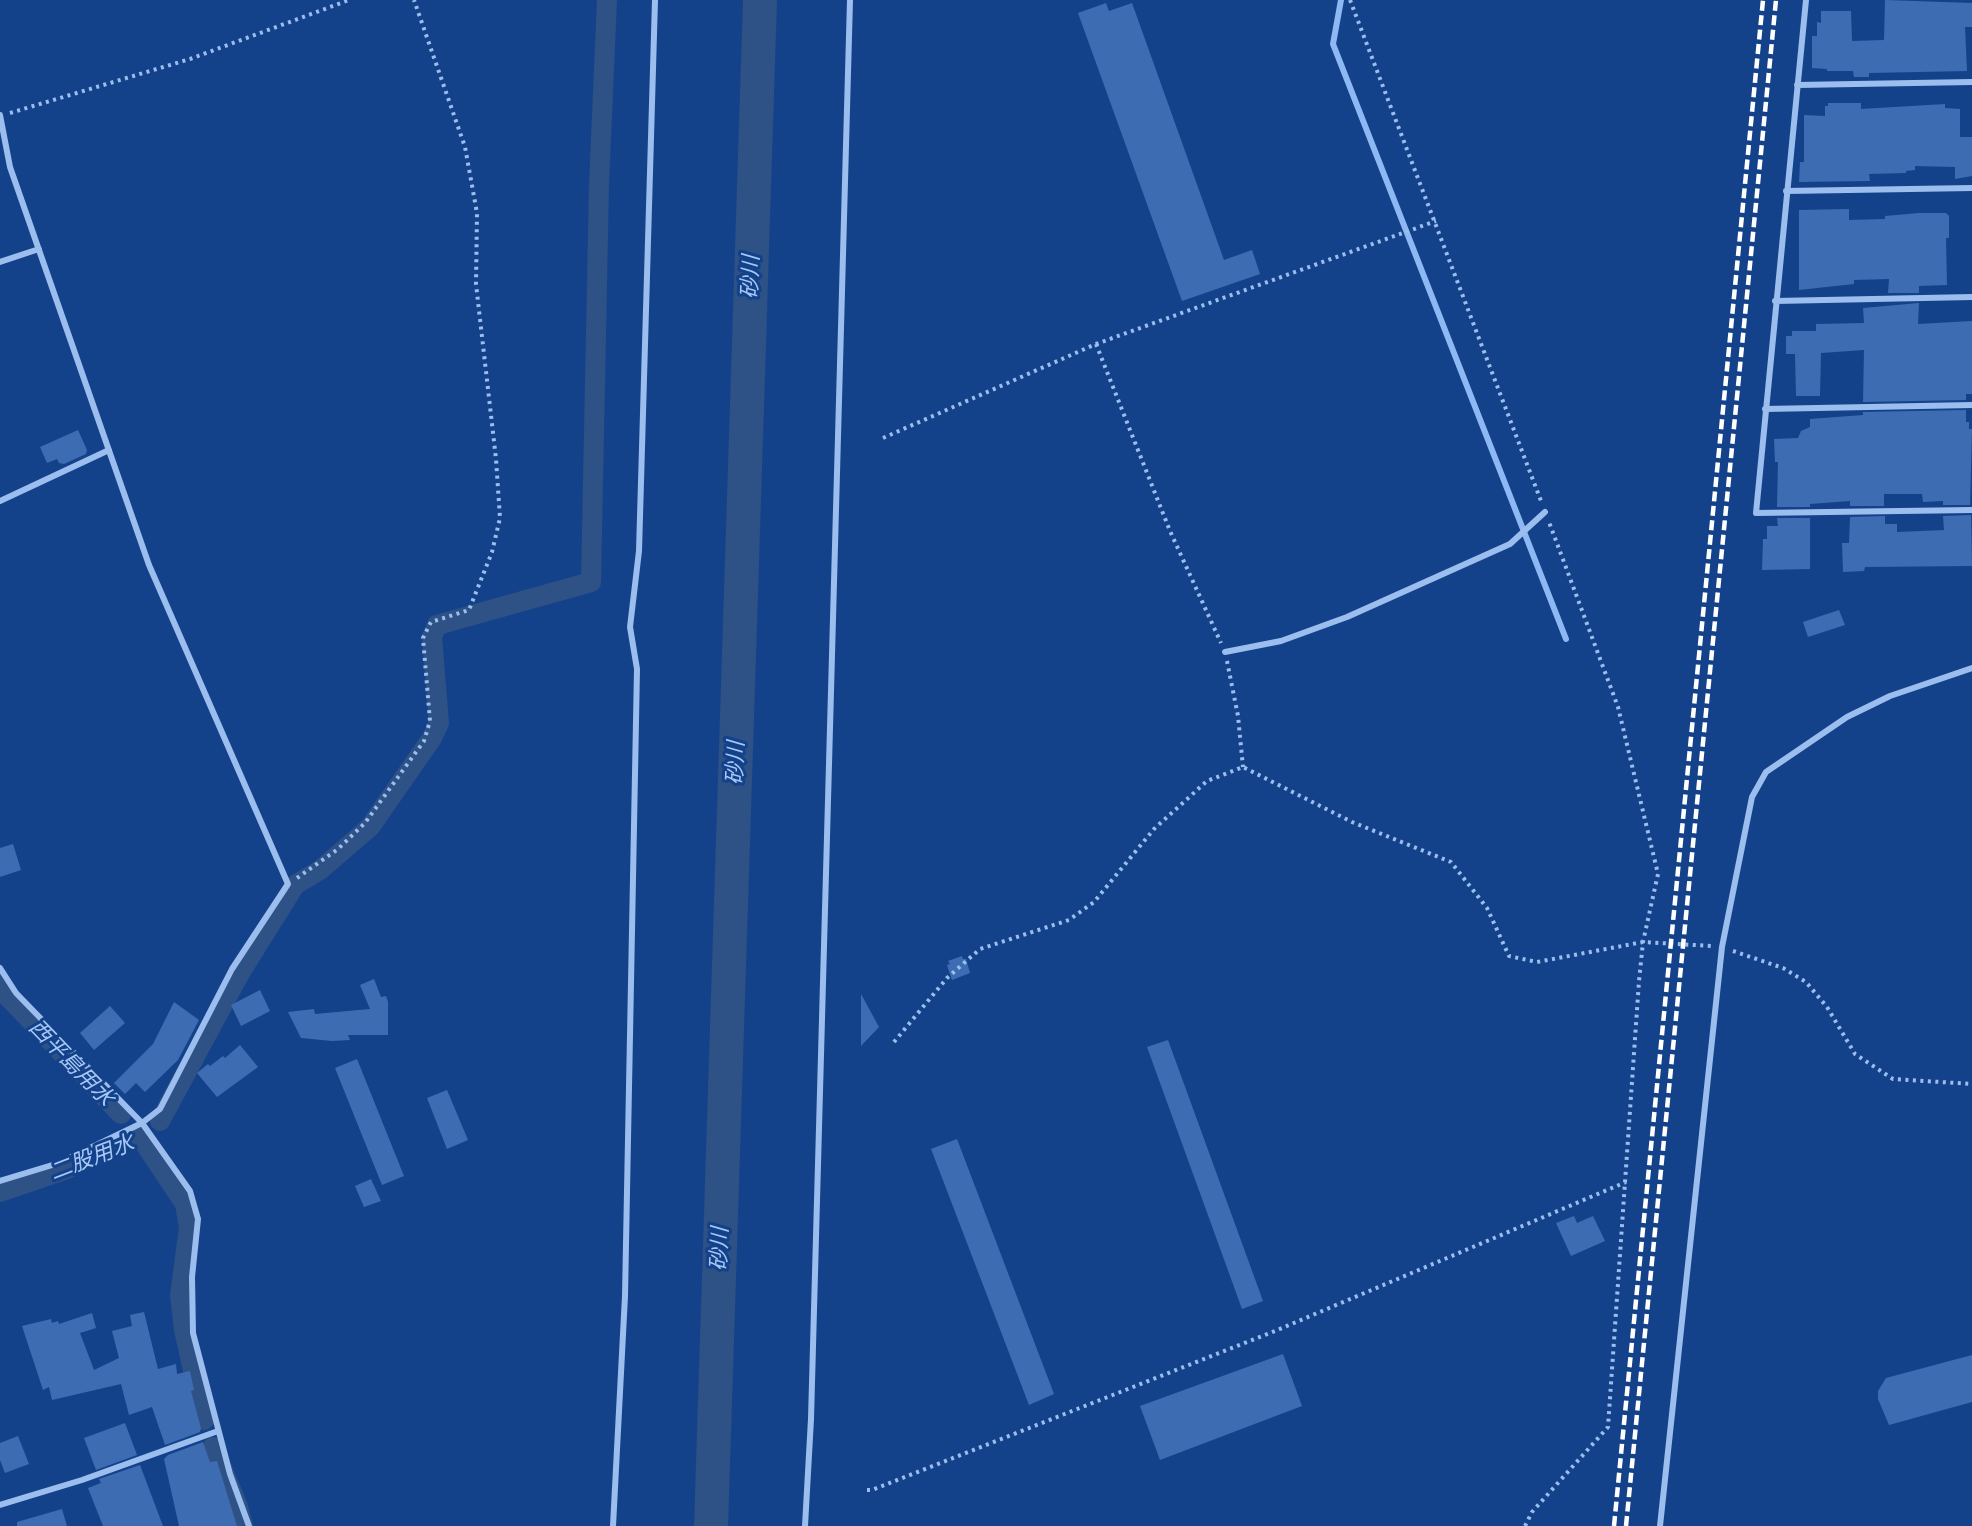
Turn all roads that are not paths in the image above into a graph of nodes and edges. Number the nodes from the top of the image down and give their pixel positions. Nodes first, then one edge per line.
1 (655, 0) edge
2 (850, 0) edge
3 (1806, 0) edge
4 (1972, 82) edge
5 (1797, 86) junction
6 (0, 115) edge
7 (1972, 188) edge
8 (1786, 191) junction
9 (39, 249) junction
10 (0, 262) edge
11 (1972, 297) edge
12 (1775, 301) junction
13 (1972, 405) edge
14 (1765, 410) junction
15 (109, 450) junction
16 (0, 501) edge
17 (1972, 510) edge
18 (1545, 512) road end
19 (1225, 652) road end
20 (1972, 668) edge
21 (0, 968) edge
22 (142, 1123) junction
23 (0, 1181) edge
24 (218, 1431) junction
25 (0, 1505) edge
26 (249, 1526) edge
27 (613, 1526) edge
28 (805, 1526) edge
29 (1660, 1526) edge

1 - 27 street
2 - 28 street
3 - 5 street
4 - 5 street
5 - 8 street
6 - 9 street
7 - 8 street
8 - 12 street
9 - 10 street
9 - 15 street
11 - 12 street
12 - 14 street
13 - 14 street
14 - 17 street
15 - 16 street
15 - 22 street
18 - 19 street
20 - 29 street
21 - 22 street
22 - 23 street
22 - 24 street
24 - 25 street
24 - 26 street

